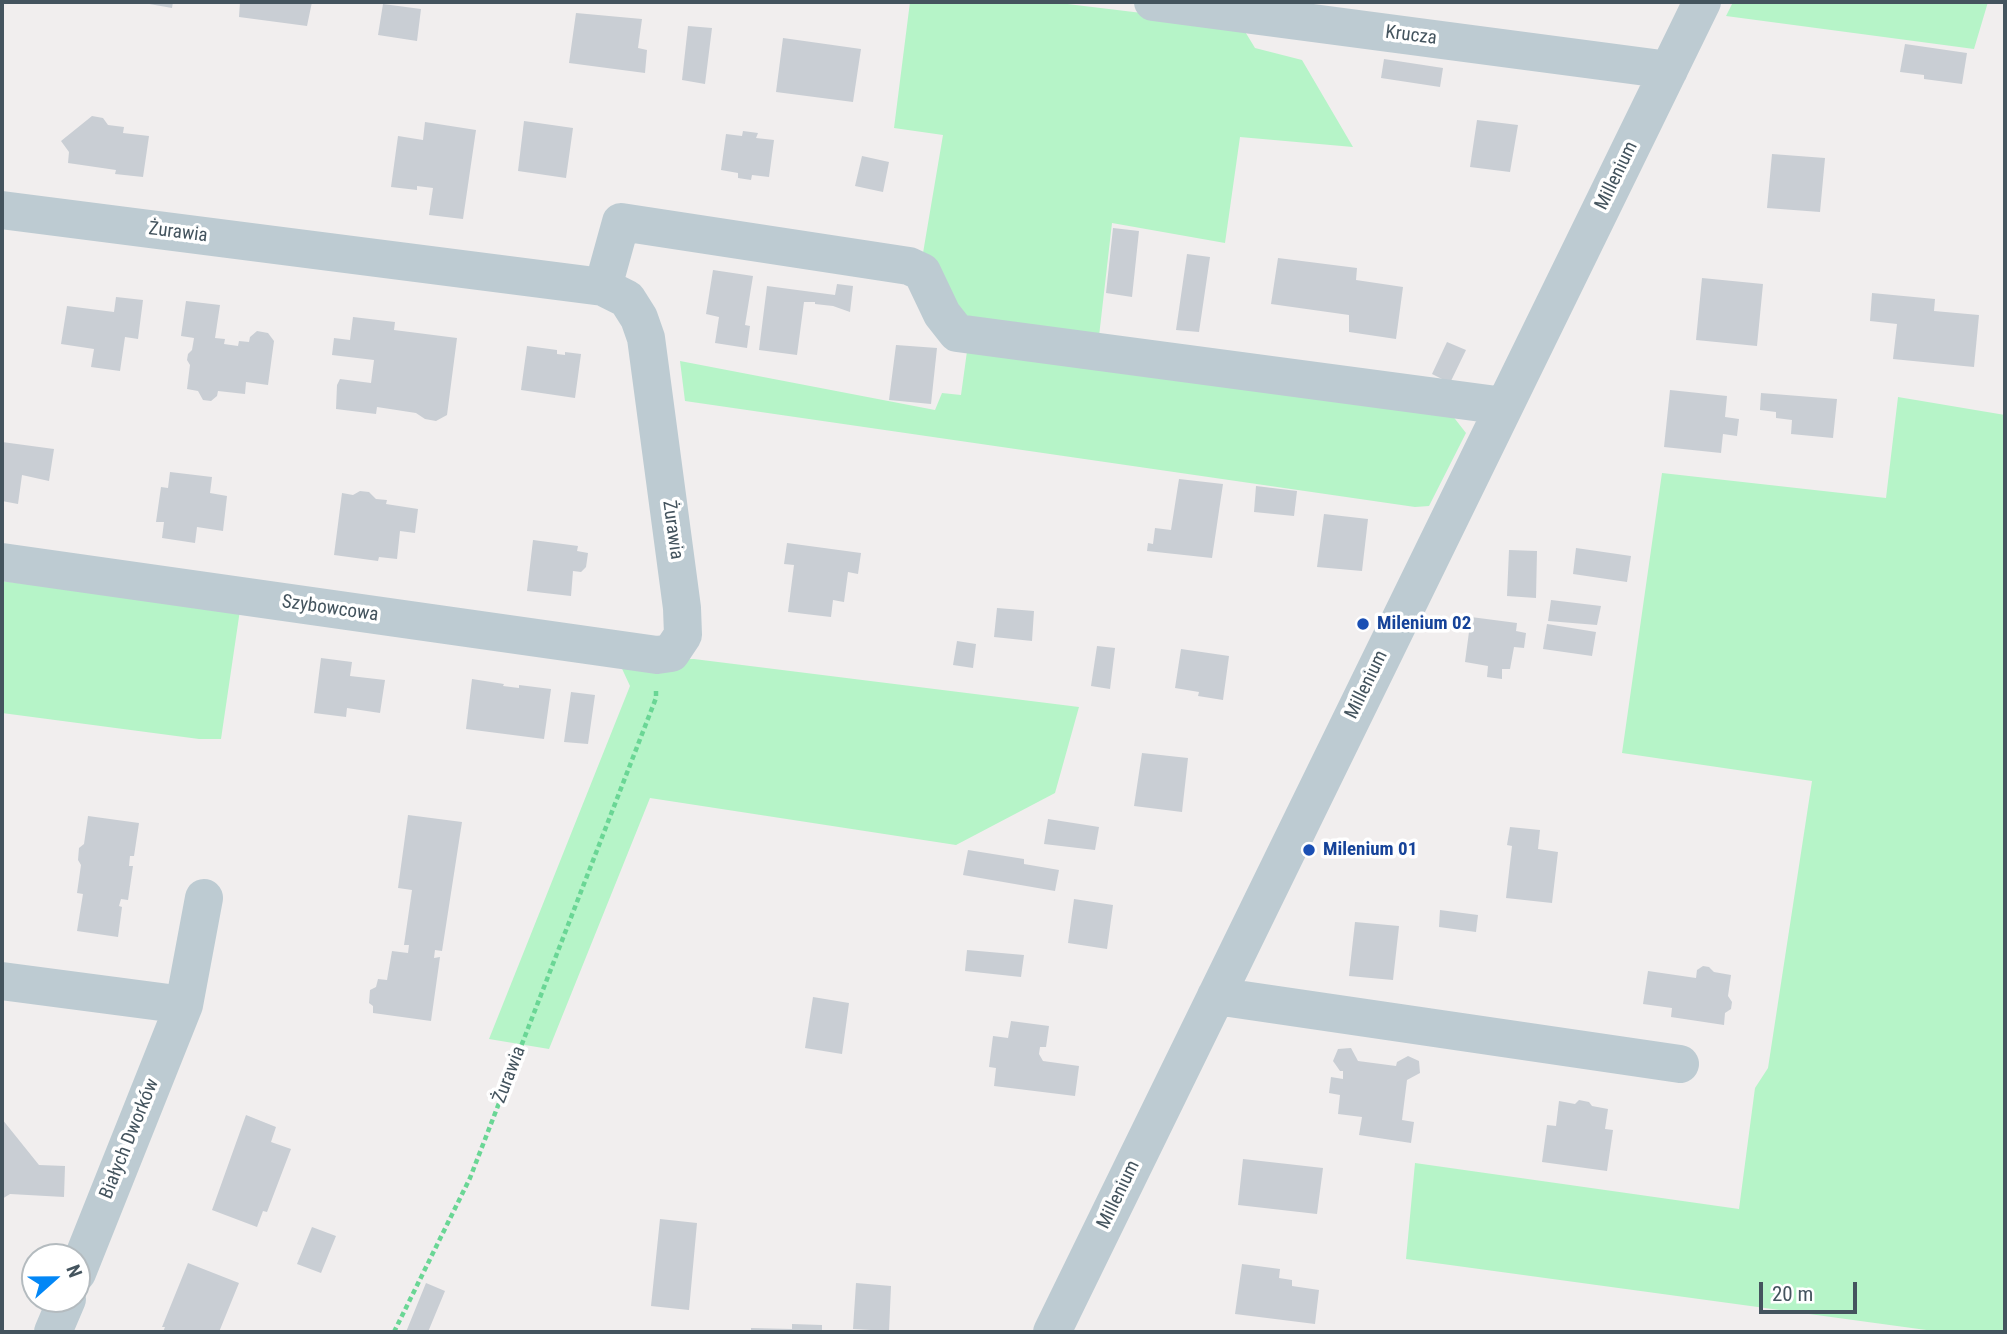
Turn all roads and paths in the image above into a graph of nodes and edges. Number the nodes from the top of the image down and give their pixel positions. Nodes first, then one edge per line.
1 (1153, 2) edge
2 (1702, 2) edge
3 (1669, 70) junction
4 (2, 210) edge
5 (603, 287) junction
6 (1504, 406) junction
7 (2, 562) edge
8 (657, 655) junction
9 (204, 898) dead end
10 (2, 981) edge
11 (1216, 996) junction
12 (184, 1005) junction
13 (1680, 1063) dead end
14 (89, 1243) edge
15 (61, 1313) edge
16 (53, 1332) edge
17 (394, 1332) edge
18 (1052, 1332) edge

1 - 3 street, Krucza
2 - 3 street, Millenium
3 - 6 street, Millenium
4 - 5 street, Żurawia
5 - 6 street
5 - 8 street, Żurawia
6 - 11 street, Millenium
7 - 8 street, Szybowcowa
8 - 17 path, Żurawia
9 - 12 street, Białych Dworków
10 - 12 street
11 - 13 street
11 - 18 street, Millenium
12 - 14 street, Białych Dworków
15 - 16 street

